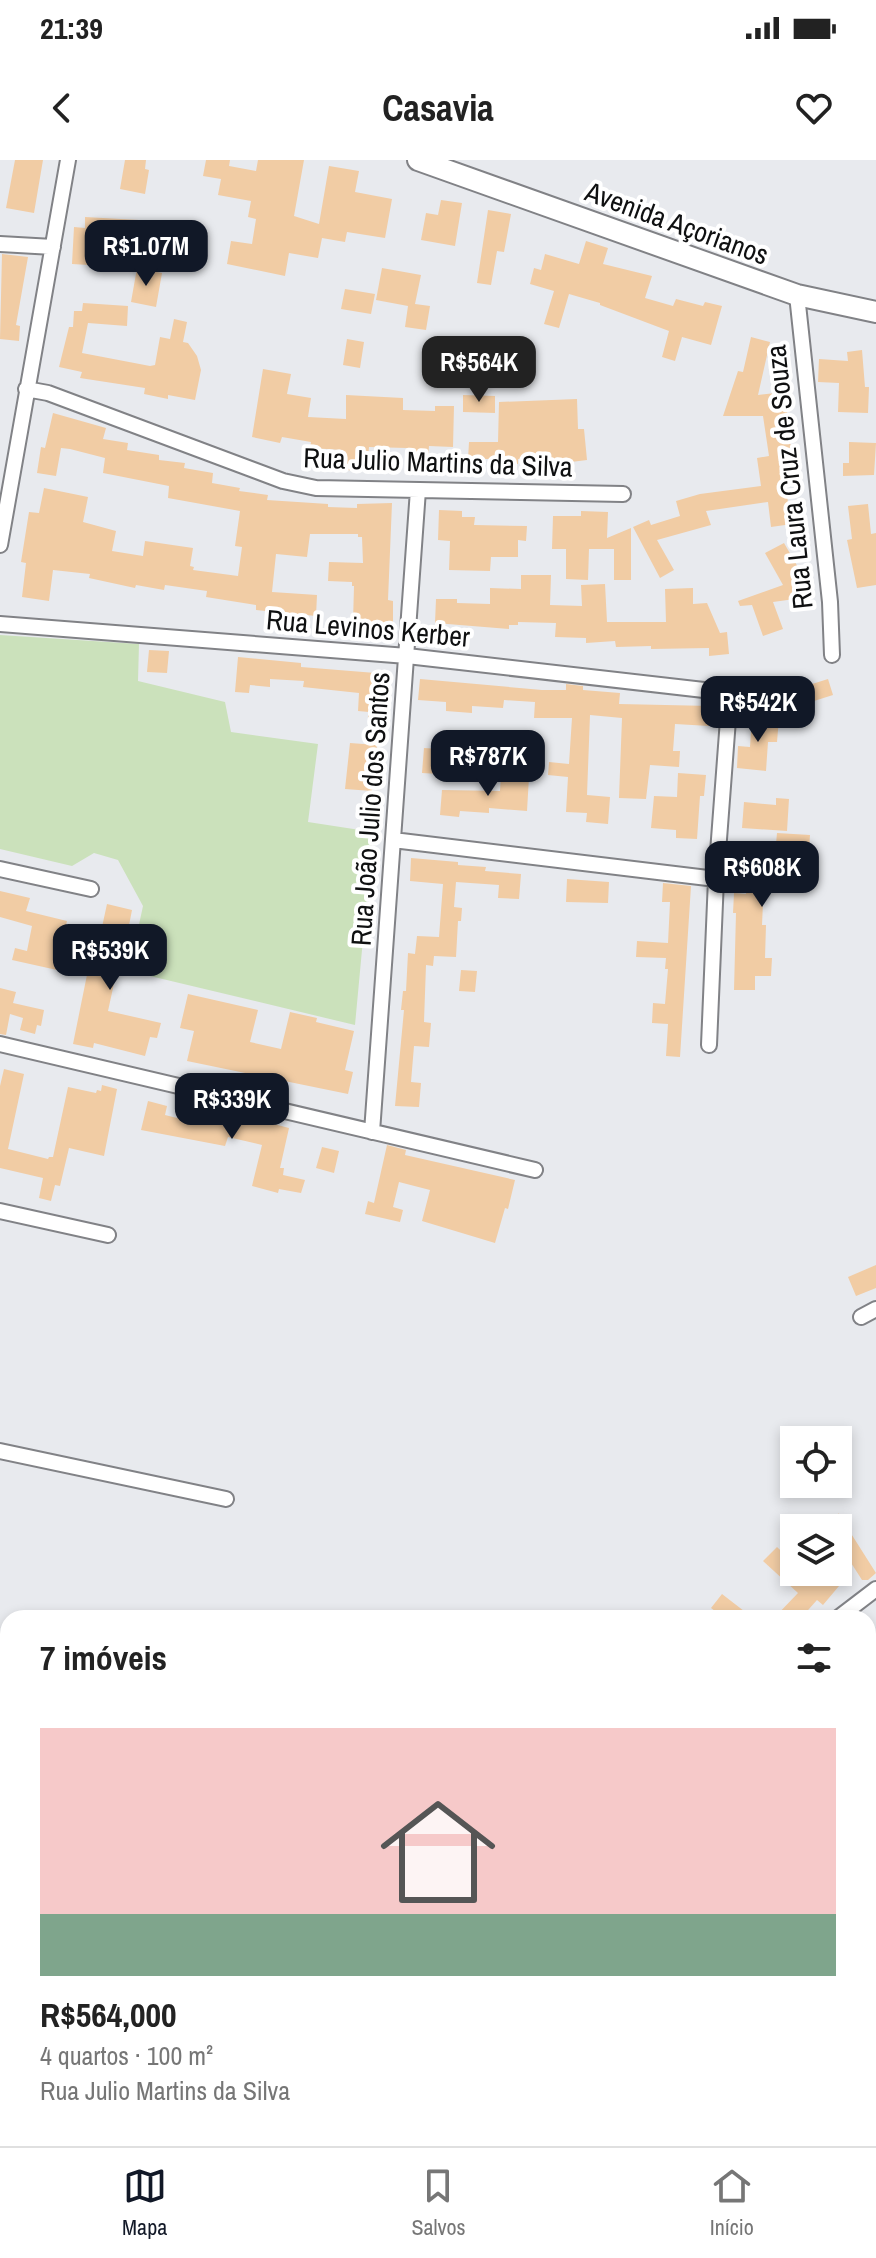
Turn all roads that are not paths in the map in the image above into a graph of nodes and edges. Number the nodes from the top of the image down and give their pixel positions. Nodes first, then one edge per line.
1 (68, 160) edge
2 (418, 160) edge
3 (0, 244) edge
4 (53, 247) junction
5 (797, 295) junction
6 (876, 312) edge
7 (26, 389) junction
8 (418, 490) junction
9 (623, 494) dead end
10 (0, 545) edge
11 (0, 624) edge
12 (832, 655) dead end
13 (407, 656) junction
14 (393, 840) junction
15 (0, 869) edge
16 (716, 879) junction
17 (91, 889) dead end
18 (0, 1044) edge
19 (709, 1045) dead end
20 (372, 1132) junction
21 (535, 1170) dead end
22 (0, 1211) edge
23 (108, 1235) dead end
24 (876, 1309) edge
25 (861, 1317) dead end
26 (0, 1451) edge
27 (226, 1499) dead end
28 (876, 1589) edge
29 (848, 1610) edge

1 - 4 street
2 - 5 street, Avenida Açorianos
3 - 4 street
4 - 7 street
5 - 6 street, Avenida Açorianos
5 - 12 street, Rua Laura Cruz de Souza
7 - 8 street, Rua Julio Martins da Silva
7 - 10 street
8 - 9 street, Rua Julio Martins da Silva
8 - 13 street, Rua João Julio dos Santos
11 - 13 street, Rua Levinos Kerber
13 - 14 street, Rua João Julio dos Santos
13 - 16 street, Rua Levinos Kerber
14 - 16 street
14 - 20 street, Rua João Julio dos Santos
15 - 17 street
16 - 19 street
18 - 20 street
20 - 21 street
22 - 23 street
24 - 25 street
26 - 27 street
28 - 29 street

